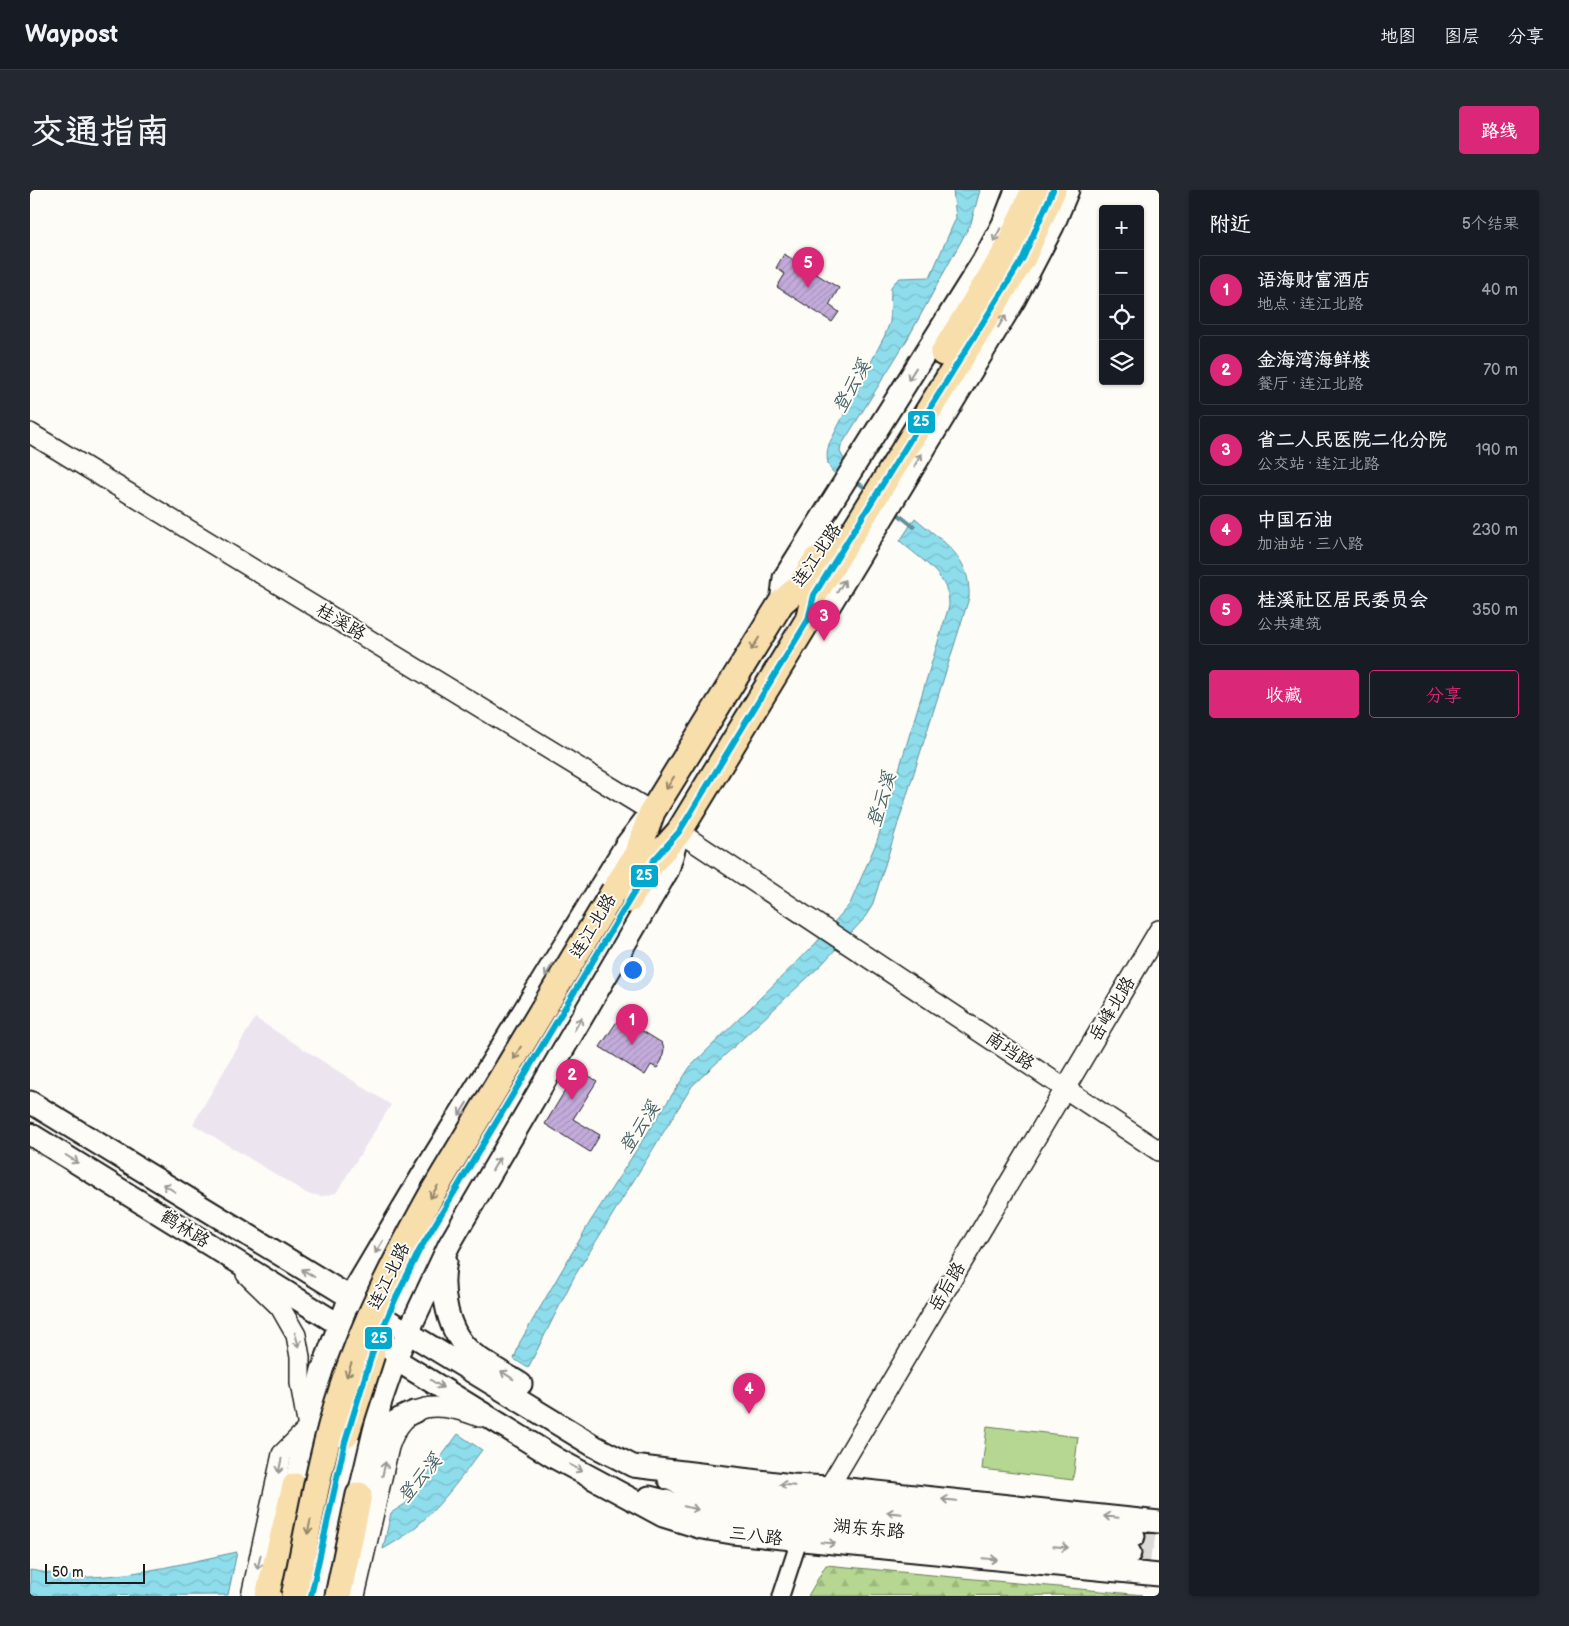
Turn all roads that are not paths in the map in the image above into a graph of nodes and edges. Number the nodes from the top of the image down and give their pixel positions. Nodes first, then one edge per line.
1 (1016, 190) edge
2 (1034, 190) edge
3 (1053, 190) edge
4 (1068, 190) edge
5 (30, 433) edge
6 (844, 531) junction
7 (780, 603) junction
8 (808, 620) junction
9 (652, 812) junction
10 (679, 832) junction
11 (622, 896) junction
12 (1159, 930) edge
13 (1065, 1088) junction
14 (30, 1102) edge
15 (30, 1134) edge
16 (1159, 1151) edge
17 (449, 1245) junction
18 (221, 1251) junction
19 (350, 1297) junction
20 (340, 1323) junction
21 (407, 1330) junction
22 (396, 1358) junction
23 (414, 1412) junction
24 (554, 1421) junction
25 (507, 1427) junction
26 (308, 1428) junction
27 (633, 1466) junction
28 (364, 1470) junction
29 (295, 1486) joint
30 (610, 1486) junction
31 (829, 1487) junction
32 (359, 1495) joint
33 (1159, 1522) edge
34 (799, 1541) junction
35 (1159, 1574) edge
36 (258, 1592) edge
37 (294, 1596) edge
38 (311, 1596) edge
39 (338, 1596) edge
40 (355, 1596) edge
41 (781, 1596) edge

1 -> 7 main road
2 - 6 highway, 连江北路
3 - 6 highway, 连江北路
8 -> 4 main road
5 - 9 street, 桂溪路
6 - 7 highway, 连江北路
6 - 8 highway, 连江北路
7 -> 9 highway, 连江北路
8 - 10 highway, 连江北路
9 - 11 highway, 连江北路
9 -> 19 main road
10 - 11 highway, 连江北路
10 - 13 street, 南垱路
17 -> 10 main road
11 -> 37 highway, 连江北路, bridge
11 - 38 highway, 连江北路, bridge
12 - 13 street, 岳峰北路
13 - 16 street, 南垱路
13 - 31 street, 岳后路
19 -> 14 main road
15 -> 18 main road, 鹤林路
17 - 21 main road
24 -> 17 main road
18 - 20 main road, 鹤林路
18 -> 26 street
19 - 20 main road
19 - 21 main road
20 - 22 main road, 鹤林路
20 - 26 main road
21 - 22 main road
21 - 24 main road
22 -> 25 main road, 三八路
22 - 28 main road
23 - 25 street
23 - 28 main road
40 -> 23 street
24 - 27 main road
25 -> 30 main road, 三八路
26 - 29 main road
26 -> 36 street
30 -> 27 main road, 湖东东路
31 -> 27 main road
28 - 32 main road
29 - 36 highway
30 - 34 main road, 三八路
33 -> 31 main road
32 - 39 highway
34 -> 35 main road, 三八路
34 - 41 street

